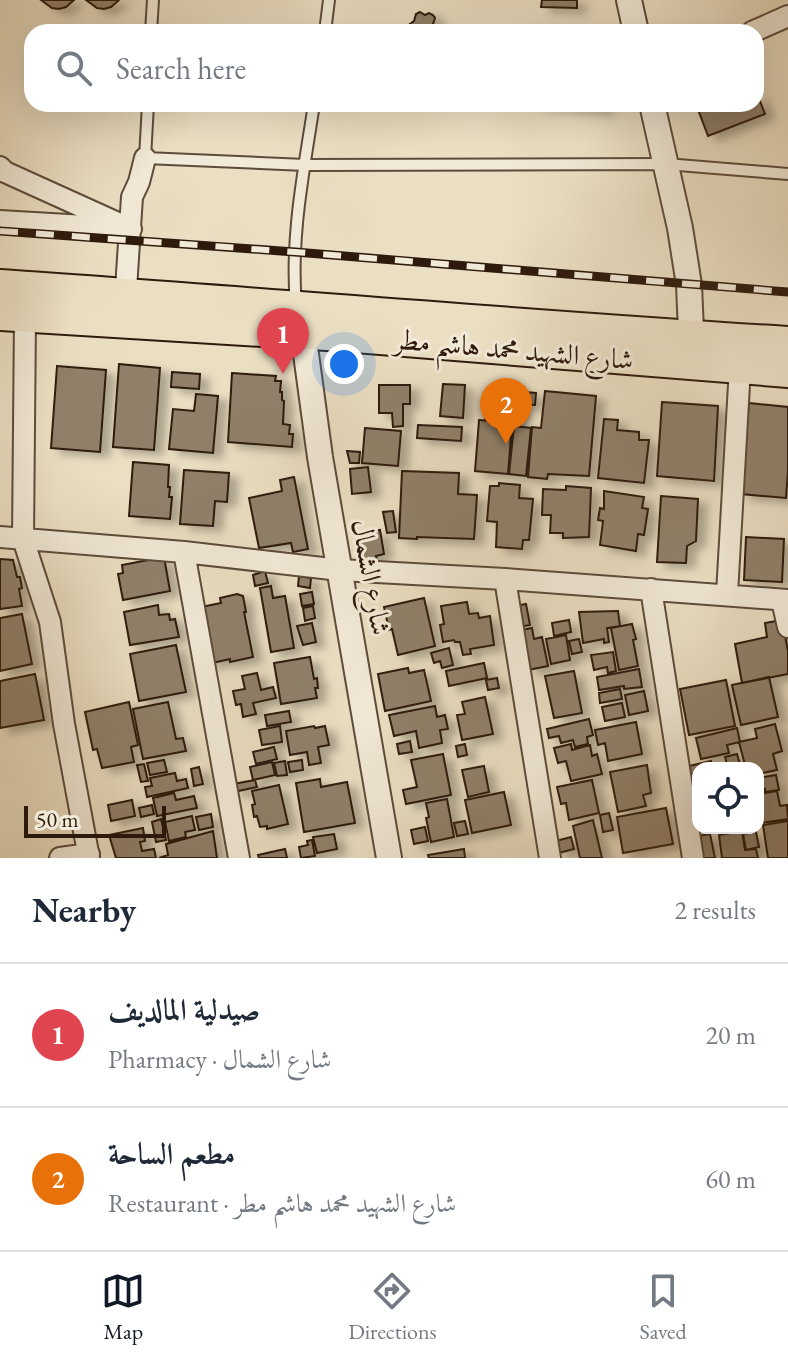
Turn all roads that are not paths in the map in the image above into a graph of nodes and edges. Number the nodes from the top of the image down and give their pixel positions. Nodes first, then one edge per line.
1 (153, 0) edge
2 (329, 0) edge
3 (629, 0) edge
4 (788, 16) edge
5 (152, 24) edge
6 (326, 24) edge
7 (634, 24) edge
8 (764, 27) edge
9 (148, 112) edge
10 (313, 112) edge
11 (654, 112) edge
12 (145, 158) junction
13 (666, 164) junction
14 (305, 165) junction
15 (0, 167) edge
16 (788, 174) edge
17 (0, 221) edge
18 (131, 229) junction
19 (0, 286) edge
20 (125, 308) junction
21 (12, 315) edge
22 (299, 319) junction
23 (788, 343) edge
24 (691, 350) junction
25 (740, 367) junction
26 (788, 371) edge
27 (0, 537) edge
28 (23, 539) junction
29 (184, 552) junction
30 (340, 570) junction
31 (505, 579) junction
32 (651, 589) junction
33 (727, 594) junction
34 (785, 600) edge
35 (788, 627) edge
36 (89, 856) edge
37 (60, 858) edge
38 (239, 858) edge
39 (389, 858) edge
40 (550, 858) edge
41 (693, 858) edge

1 - 5 lane
2 - 6 lane
3 - 7 street
4 - 8 street
9 - 12 lane
10 - 14 lane
11 - 13 street
12 - 14 lane
12 - 18 street
13 - 14 lane
13 - 16 lane
13 - 24 street
14 - 22 lane
15 - 18 street
17 - 18 street
18 - 20 street
19 - 20 main road, شارع الشهيد محمد هاشم مطر
20 - 21 main road, شارع الشهيد محمد هاشم مطر
20 - 22 main road, شارع الشهيد محمد هاشم مطر
21 - 28 street
22 - 24 main road, شارع الشهيد محمد هاشم مطر
22 - 30 street, شارع الشمال
23 - 24 main road, شارع الشهيد محمد هاشم مطر
24 - 25 main road, شارع الشهيد محمد هاشم مطر
25 - 26 main road, شارع الشهيد محمد هاشم مطر
25 - 33 street
27 - 28 street
28 - 29 street
28 - 36 street
29 - 30 street
29 - 38 street
30 - 31 street
30 - 39 street, شارع الشمال
31 - 32 street
31 - 40 street
32 - 33 street
32 - 41 street
33 - 34 street
34 - 35 street
36 - 37 street

